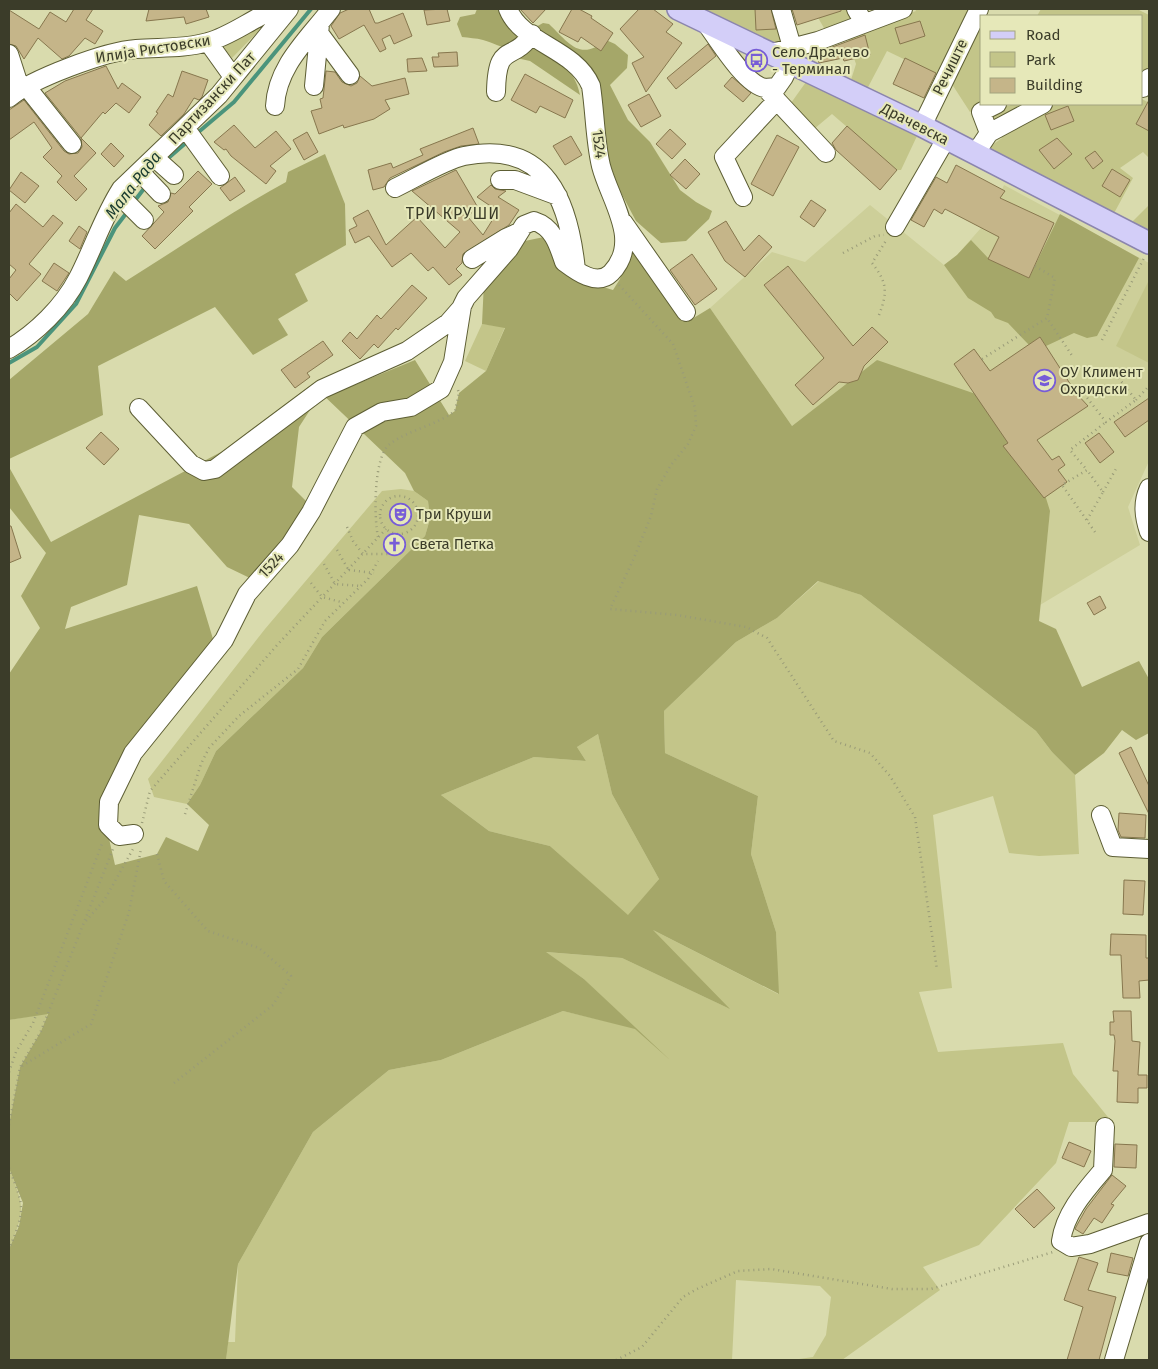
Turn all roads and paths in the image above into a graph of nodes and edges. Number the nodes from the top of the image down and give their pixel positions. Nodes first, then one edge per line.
1 (269, 9) edge
2 (289, 9) edge
3 (331, 9) edge
4 (508, 9) edge
5 (678, 9) edge
6 (782, 9) edge
7 (903, 9) edge
8 (979, 9) edge
9 (860, 16) edge
10 (705, 21) junction
11 (319, 28) junction
12 (532, 34) junction
13 (208, 42) junction
14 (9, 54) edge
15 (791, 54) junction
16 (350, 75) dead end
17 (234, 77) junction
18 (314, 86) dead end
19 (18, 91) edge
20 (496, 92) dead end
21 (771, 94) junction
22 (994, 105) edge
23 (1041, 105) edge
24 (275, 106) dead end
25 (922, 126) junction
26 (989, 133) junction
27 (190, 135) junction
28 (946, 139) junction
29 (72, 144) dead end
30 (826, 153) dead end
31 (975, 154) junction
32 (220, 176) dead end
33 (500, 180) dead end
34 (394, 188) dead end
35 (558, 196) junction
36 (743, 197) dead end
37 (620, 218) junction
38 (896, 227) dead end
39 (520, 232) junction
40 (1147, 250) edge
41 (843, 253) dead end
42 (472, 259) dead end
43 (1034, 266) dead end
44 (576, 270) junction
45 (610, 274) junction
46 (462, 306) junction
47 (686, 312) dead end
48 (879, 315) dead end
49 (1047, 318) junction
50 (1102, 340) dead end
51 (9, 349) edge
52 (1074, 357) dead end
53 (982, 359) dead end
54 (1113, 371) dead end
55 (450, 372) junction
56 (1149, 386) edge
57 (1081, 390) dead end
58 (1136, 400) junction
59 (139, 408) dead end
60 (1106, 422) junction
61 (1117, 467) dead end
62 (1087, 470) junction
63 (1149, 488) edge
64 (1104, 492) junction
65 (1087, 520) junction
66 (347, 527) dead end
67 (386, 529) junction
68 (1095, 532) dead end
69 (1149, 532) edge
70 (378, 538) junction
71 (337, 550) dead end
72 (363, 554) junction
73 (390, 554) dead end
74 (378, 561) dead end
75 (324, 564) dead end
76 (348, 569) junction
77 (374, 573) dead end
78 (311, 582) dead end
79 (335, 584) junction
80 (360, 586) dead end
81 (322, 597) junction
82 (341, 602) dead end
83 (186, 814) dead end
84 (1101, 815) dead end
85 (127, 838) junction
86 (1149, 849) edge
87 (157, 854) dead end
88 (84, 924) junction
89 (937, 970) dead end
90 (20, 1067) junction
91 (9, 1072) edge
92 (174, 1083) dead end
93 (9, 1125) edge
94 (1105, 1127) dead end
95 (9, 1168) edge
96 (1149, 1223) edge
97 (1149, 1243) edge
98 (1071, 1247) junction
99 (9, 1248) edge
100 (616, 1360) edge
101 (1114, 1360) edge

1 - 13 street, Илија Ристовски
2 - 17 street, Партизански Пат
3 - 11 street
4 - 12 street, 1524
5 - 10 main road, Драчевска
6 - 15 street
7 - 9 street
8 - 25 street, Речиште
9 - 15 street
10 - 15 main road, Драчевска
10 - 21 street
11 - 16 street
11 - 18 street
11 - 24 street
12 - 20 street
12 - 37 street, 1524
13 - 17 street
13 - 19 street, Илија Ристовски
14 - 19 street
15 - 21 street
15 - 25 main road, Драчевска
17 - 27 street, Партизански Пат
19 - 29 street
21 - 30 street
21 - 36 street
22 - 26 street
23 - 26 street
25 - 28 main road, Драчевска
26 - 31 street
27 - 32 street
27 - 51 street, Партизански Пат
28 - 31 main road, Драчевска
28 - 38 street
31 - 40 main road, Драчевска
33 - 35 street
34 - 35 street
35 - 44 street
37 - 45 street, 1524
37 - 47 street
39 - 42 street
39 - 44 street
39 - 46 street, 1524
40 - 50 path
41 - 48 path
43 - 49 path
44 - 45 street
45 - 89 path
46 - 55 street, 1524
46 - 59 street, 1524
49 - 52 path
49 - 53 path
54 - 58 path
55 - 70 path
55 - 85 street, 1524
56 - 58 path
57 - 60 path
58 - 60 path
60 - 62 path
61 - 64 path
62 - 64 path
62 - 65 path
63 - 69 street
64 - 65 path
65 - 68 path
66 - 72 path
67 - 67 path
67 - 70 path
70 - 72 path
71 - 76 path
72 - 73 path
72 - 76 path
74 - 83 path
75 - 79 path
76 - 77 path
76 - 79 path
78 - 81 path
79 - 80 path
79 - 81 path
81 - 82 path
81 - 85 path
84 - 86 street
85 - 88 path
85 - 88 path
85 - 90 path
85 - 91 path
87 - 92 path
88 - 90 path
90 - 93 path
94 - 98 street
95 - 99 path
96 - 98 street
97 - 101 street
98 - 100 path

